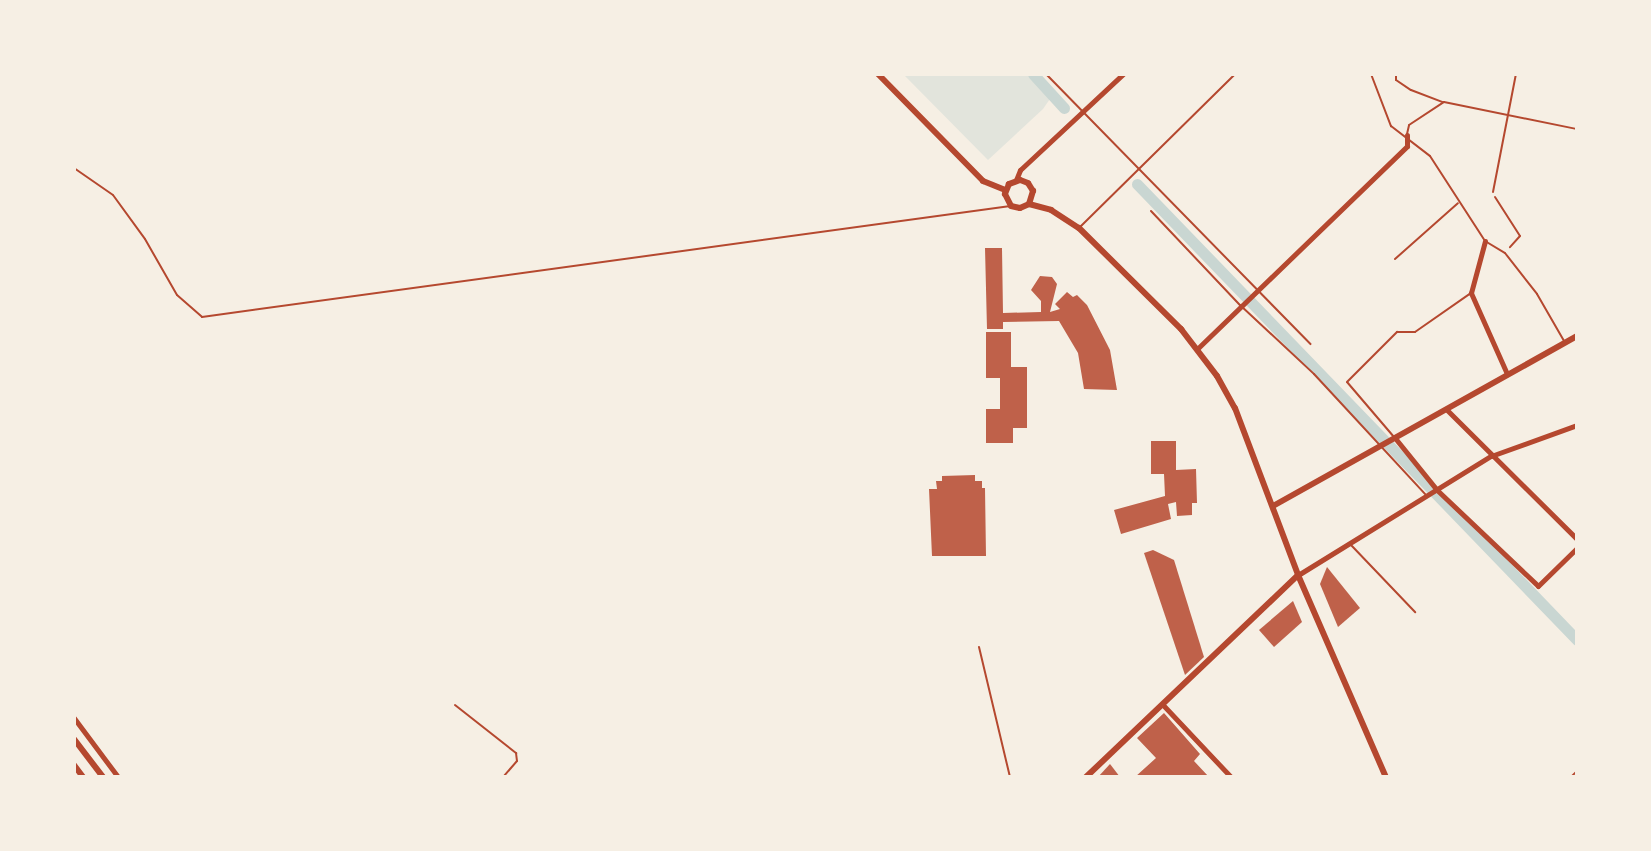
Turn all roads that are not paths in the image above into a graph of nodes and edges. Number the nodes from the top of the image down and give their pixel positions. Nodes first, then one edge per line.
1 (878, 74) edge
2 (1046, 74) edge
3 (1123, 74) edge
4 (1235, 74) edge
5 (1371, 74) edge
6 (1396, 74) edge
7 (1516, 74) edge
8 (1444, 102) junction
9 (1082, 112) junction
10 (1509, 116) junction
11 (1577, 129) edge
12 (1407, 135) junction
13 (1137, 167) junction
14 (74, 168) edge
15 (1016, 180) junction
16 (1005, 190) junction
17 (1493, 192) road end
18 (1459, 202) junction
19 (1029, 204) junction
20 (1011, 206) junction
21 (1151, 211) dead end
22 (1079, 228) junction
23 (1485, 241) junction
24 (1395, 259) dead end
25 (1257, 289) junction
26 (1471, 293) junction
27 (1240, 305) junction
28 (1577, 336) edge
29 (1565, 342) junction
30 (1310, 344) dead end
31 (1197, 349) junction
32 (1507, 374) junction
33 (1446, 409) junction
34 (1577, 425) edge
35 (1388, 442) junction
36 (1491, 456) junction
37 (1437, 490) junction
38 (1427, 496) junction
39 (1273, 506) junction
40 (1577, 539) edge
41 (1350, 544) junction
42 (1577, 548) edge
43 (1298, 575) junction
44 (1415, 612) dead end
45 (979, 647) dead end
46 (455, 705) dead end
47 (1164, 706) junction
48 (74, 718) edge
49 (74, 739) edge
50 (74, 765) edge
51 (1577, 771) edge
52 (83, 777) edge
53 (103, 777) edge
54 (118, 777) edge
55 (503, 777) edge
56 (1010, 777) edge
57 (1086, 777) edge
58 (1231, 777) edge
59 (1386, 777) edge
60 (1571, 777) edge

1 - 16 street
2 - 9 lane
3 - 9 street
4 - 13 lane
5 - 12 lane
6 - 8 lane
7 - 10 lane
8 - 10 lane
8 - 12 lane
9 - 13 lane
9 - 15 street
10 - 11 lane
10 - 17 lane
12 - 18 lane
12 - 25 street
13 - 22 lane
13 - 25 lane
14 - 20 lane
15 - 16 street
15 - 19 street
16 - 20 street
18 - 23 lane
18 - 24 lane
19 - 20 street
19 - 22 street
21 - 27 lane
22 - 31 street
23 - 26 street
23 - 29 lane
25 - 27 street
25 - 30 lane
26 - 32 street
26 - 35 lane
27 - 31 street
27 - 35 lane
28 - 29 street
29 - 32 street
31 - 39 street
32 - 33 street
33 - 35 street
33 - 36 street
34 - 36 street
35 - 37 street
35 - 38 lane
35 - 39 street
36 - 37 street
36 - 40 street
37 - 38 street
37 - 42 street
38 - 41 street
39 - 43 street
41 - 43 street
41 - 44 lane
43 - 47 street
43 - 59 street
45 - 56 lane
46 - 55 lane
47 - 57 street
47 - 58 street
48 - 54 street
49 - 53 street
50 - 52 street
51 - 60 lane

